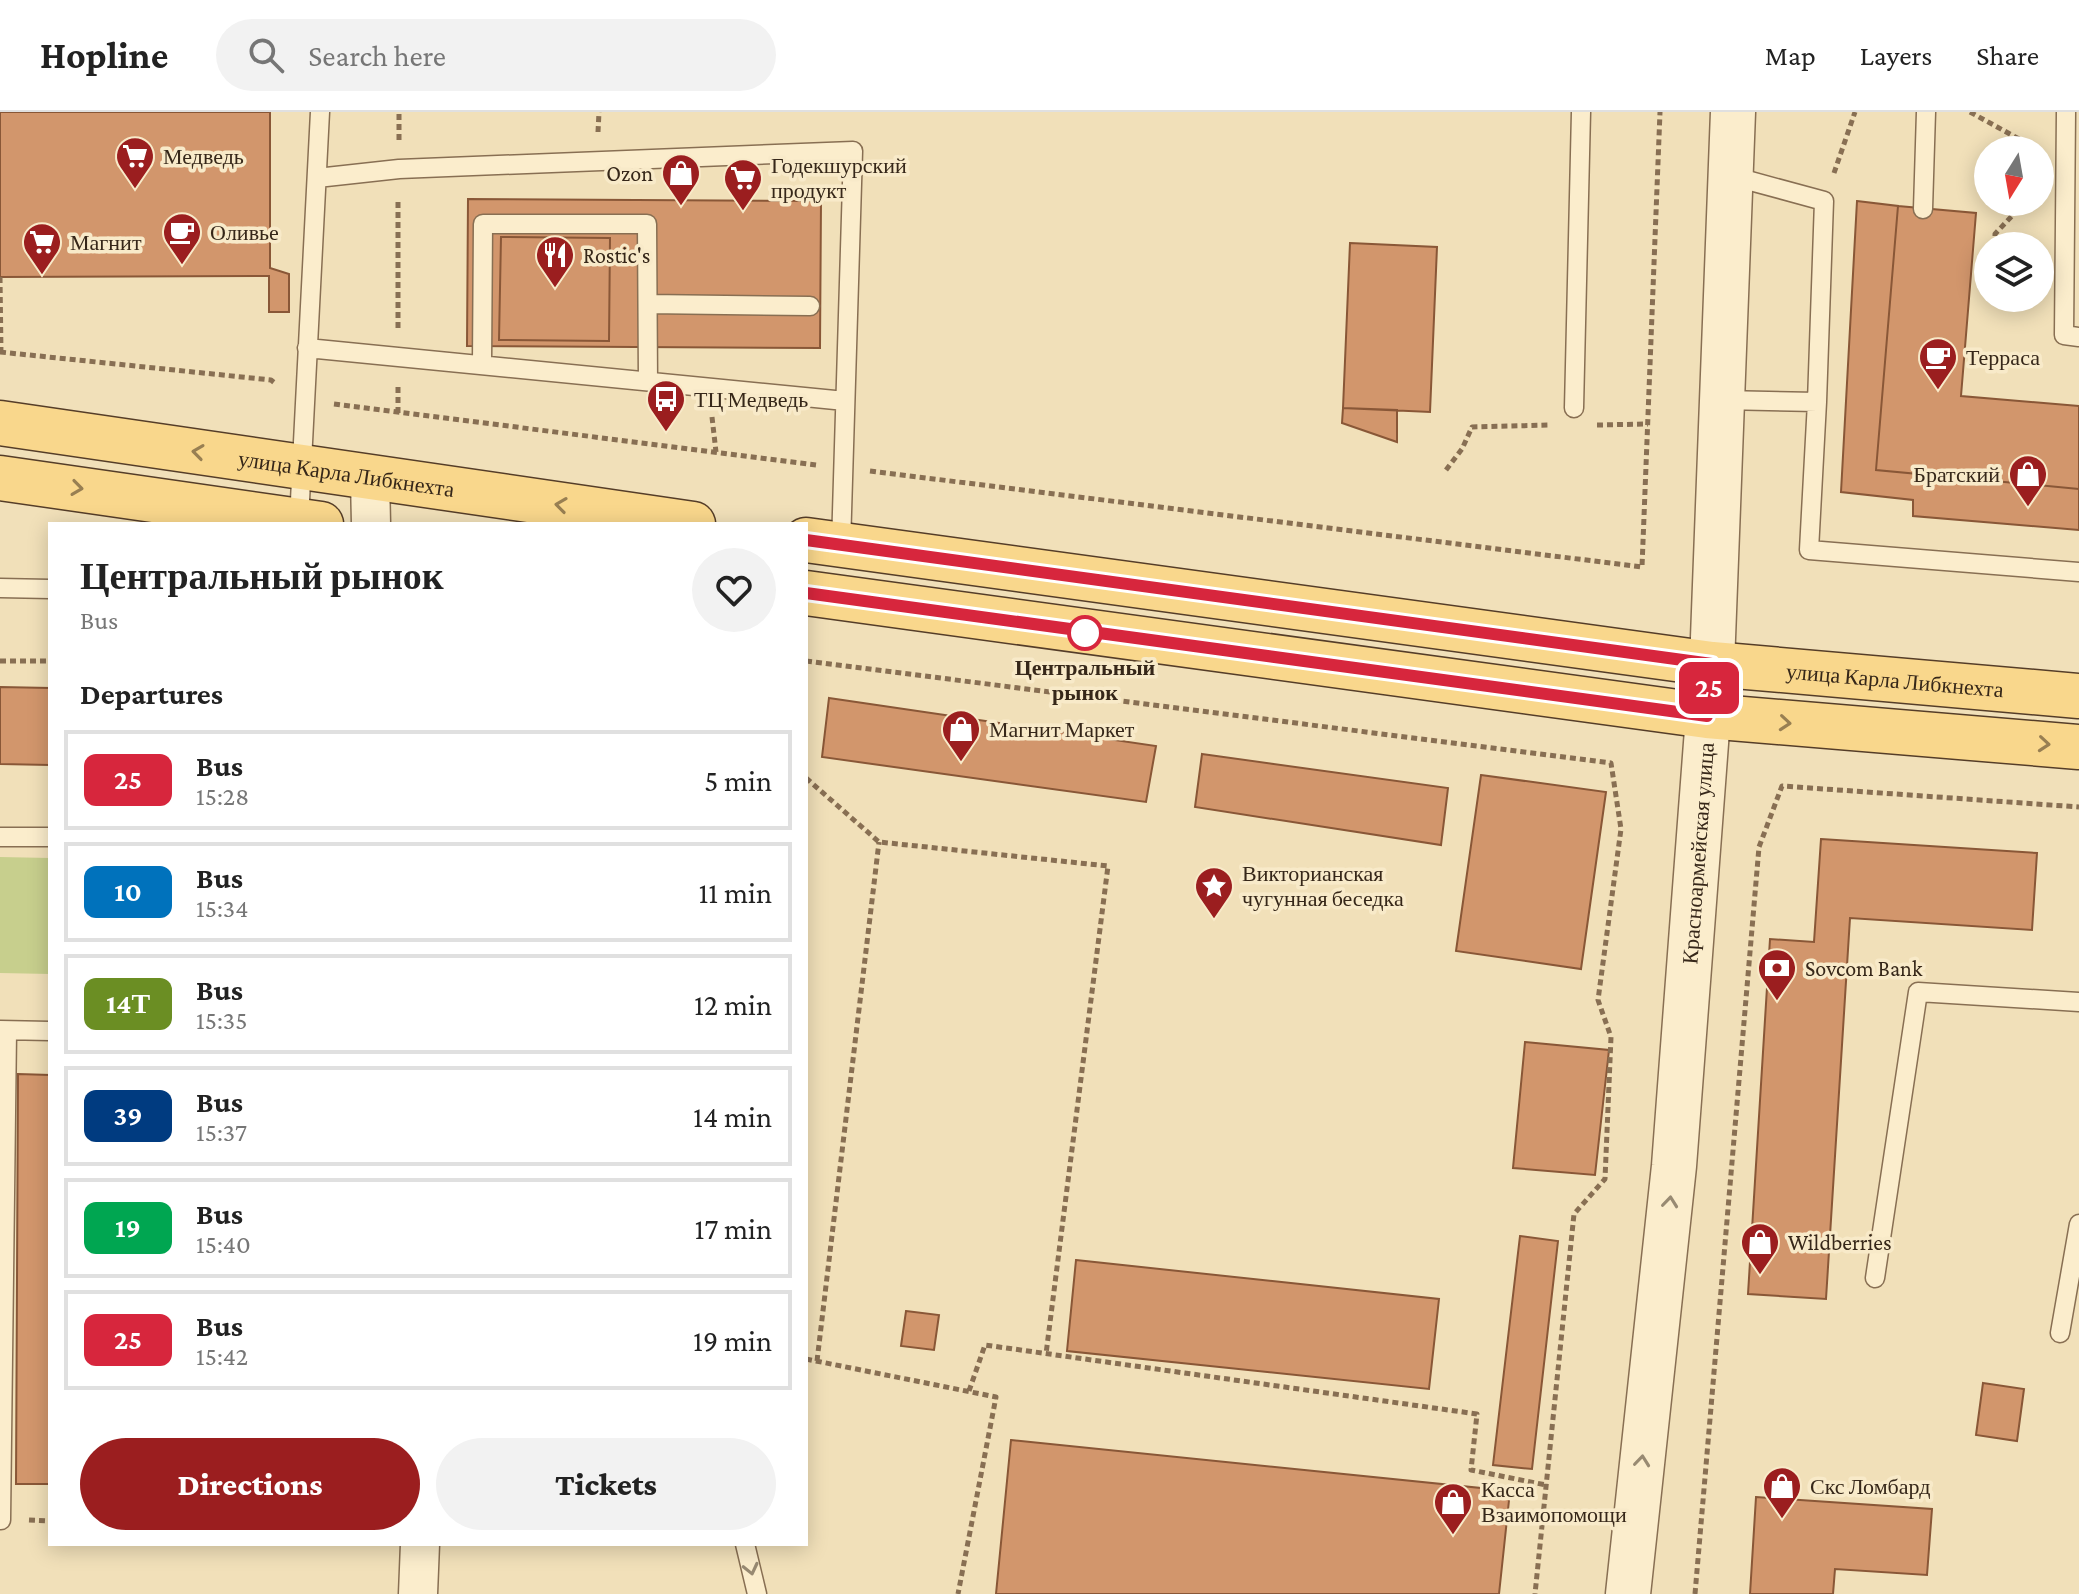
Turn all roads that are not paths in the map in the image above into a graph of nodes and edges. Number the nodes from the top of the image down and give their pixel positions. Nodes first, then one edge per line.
1 (320, 112) edge
2 (1581, 112) edge
3 (1733, 112) edge
4 (1926, 112) edge
5 (2066, 112) edge
6 (1730, 176) junction
7 (317, 178) junction
8 (1923, 209) dead end
9 (648, 304) junction
10 (810, 306) dead end
11 (2079, 337) edge
12 (307, 348) junction
13 (482, 364) junction
14 (648, 381) junction
15 (1722, 400) junction
16 (845, 401) junction
17 (1817, 402) junction
18 (1574, 408) dead end
19 (0, 423) edge
20 (303, 467) junction
21 (0, 478) edge
22 (370, 478) junction
23 (310, 522) edge
24 (371, 522) edge
25 (679, 522) edge
26 (824, 543) edge
27 (2079, 572) edge
28 (0, 588) edge
29 (48, 589) edge
30 (808, 593) edge
31 (1712, 664) junction
32 (2079, 696) edge
33 (1707, 716) junction
34 (2079, 747) edge
35 (0, 837) edge
36 (48, 837) edge
37 (2079, 1002) edge
38 (4, 1030) edge
39 (48, 1031) edge
40 (2079, 1224) edge
41 (1875, 1278) dead end
42 (2060, 1333) dead end
43 (1, 1520) edge
44 (420, 1546) edge
45 (745, 1546) edge
46 (418, 1594) edge
47 (757, 1594) edge
48 (1628, 1594) edge

1 - 7 lane
2 - 18 lane
3 - 6 street, Красноармейская улица
4 - 8 lane
5 - 11 lane
6 - 15 street, Красноармейская улица
6 - 17 lane
7 - 12 lane
7 - 16 lane
9 - 10 lane
9 - 13 lane
9 - 14 lane
12 - 13 lane
12 - 20 lane
13 - 14 lane
14 - 16 lane
15 - 17 lane
15 - 31 street, Красноармейская улица
16 - 26 lane
17 - 27 lane
20 -> 19 main road, улица Карла Либкнехта
20 - 22 main road, улица Карла Либкнехта
20 - 23 lane
21 -> 23 main road
22 - 24 street
25 -> 22 main road, улица Карла Либкнехта
26 - 31 main road, улица Карла Либкнехта
28 - 29 lane
30 - 33 main road
31 - 32 main road, улица Карла Либкнехта
31 - 33 street, Красноармейская улица
33 -> 34 main road
48 -> 33 street, Красноармейская улица
35 - 36 lane
37 - 41 lane
38 - 39 lane
38 - 43 lane
40 - 42 lane
44 - 46 street
45 -> 47 lane

